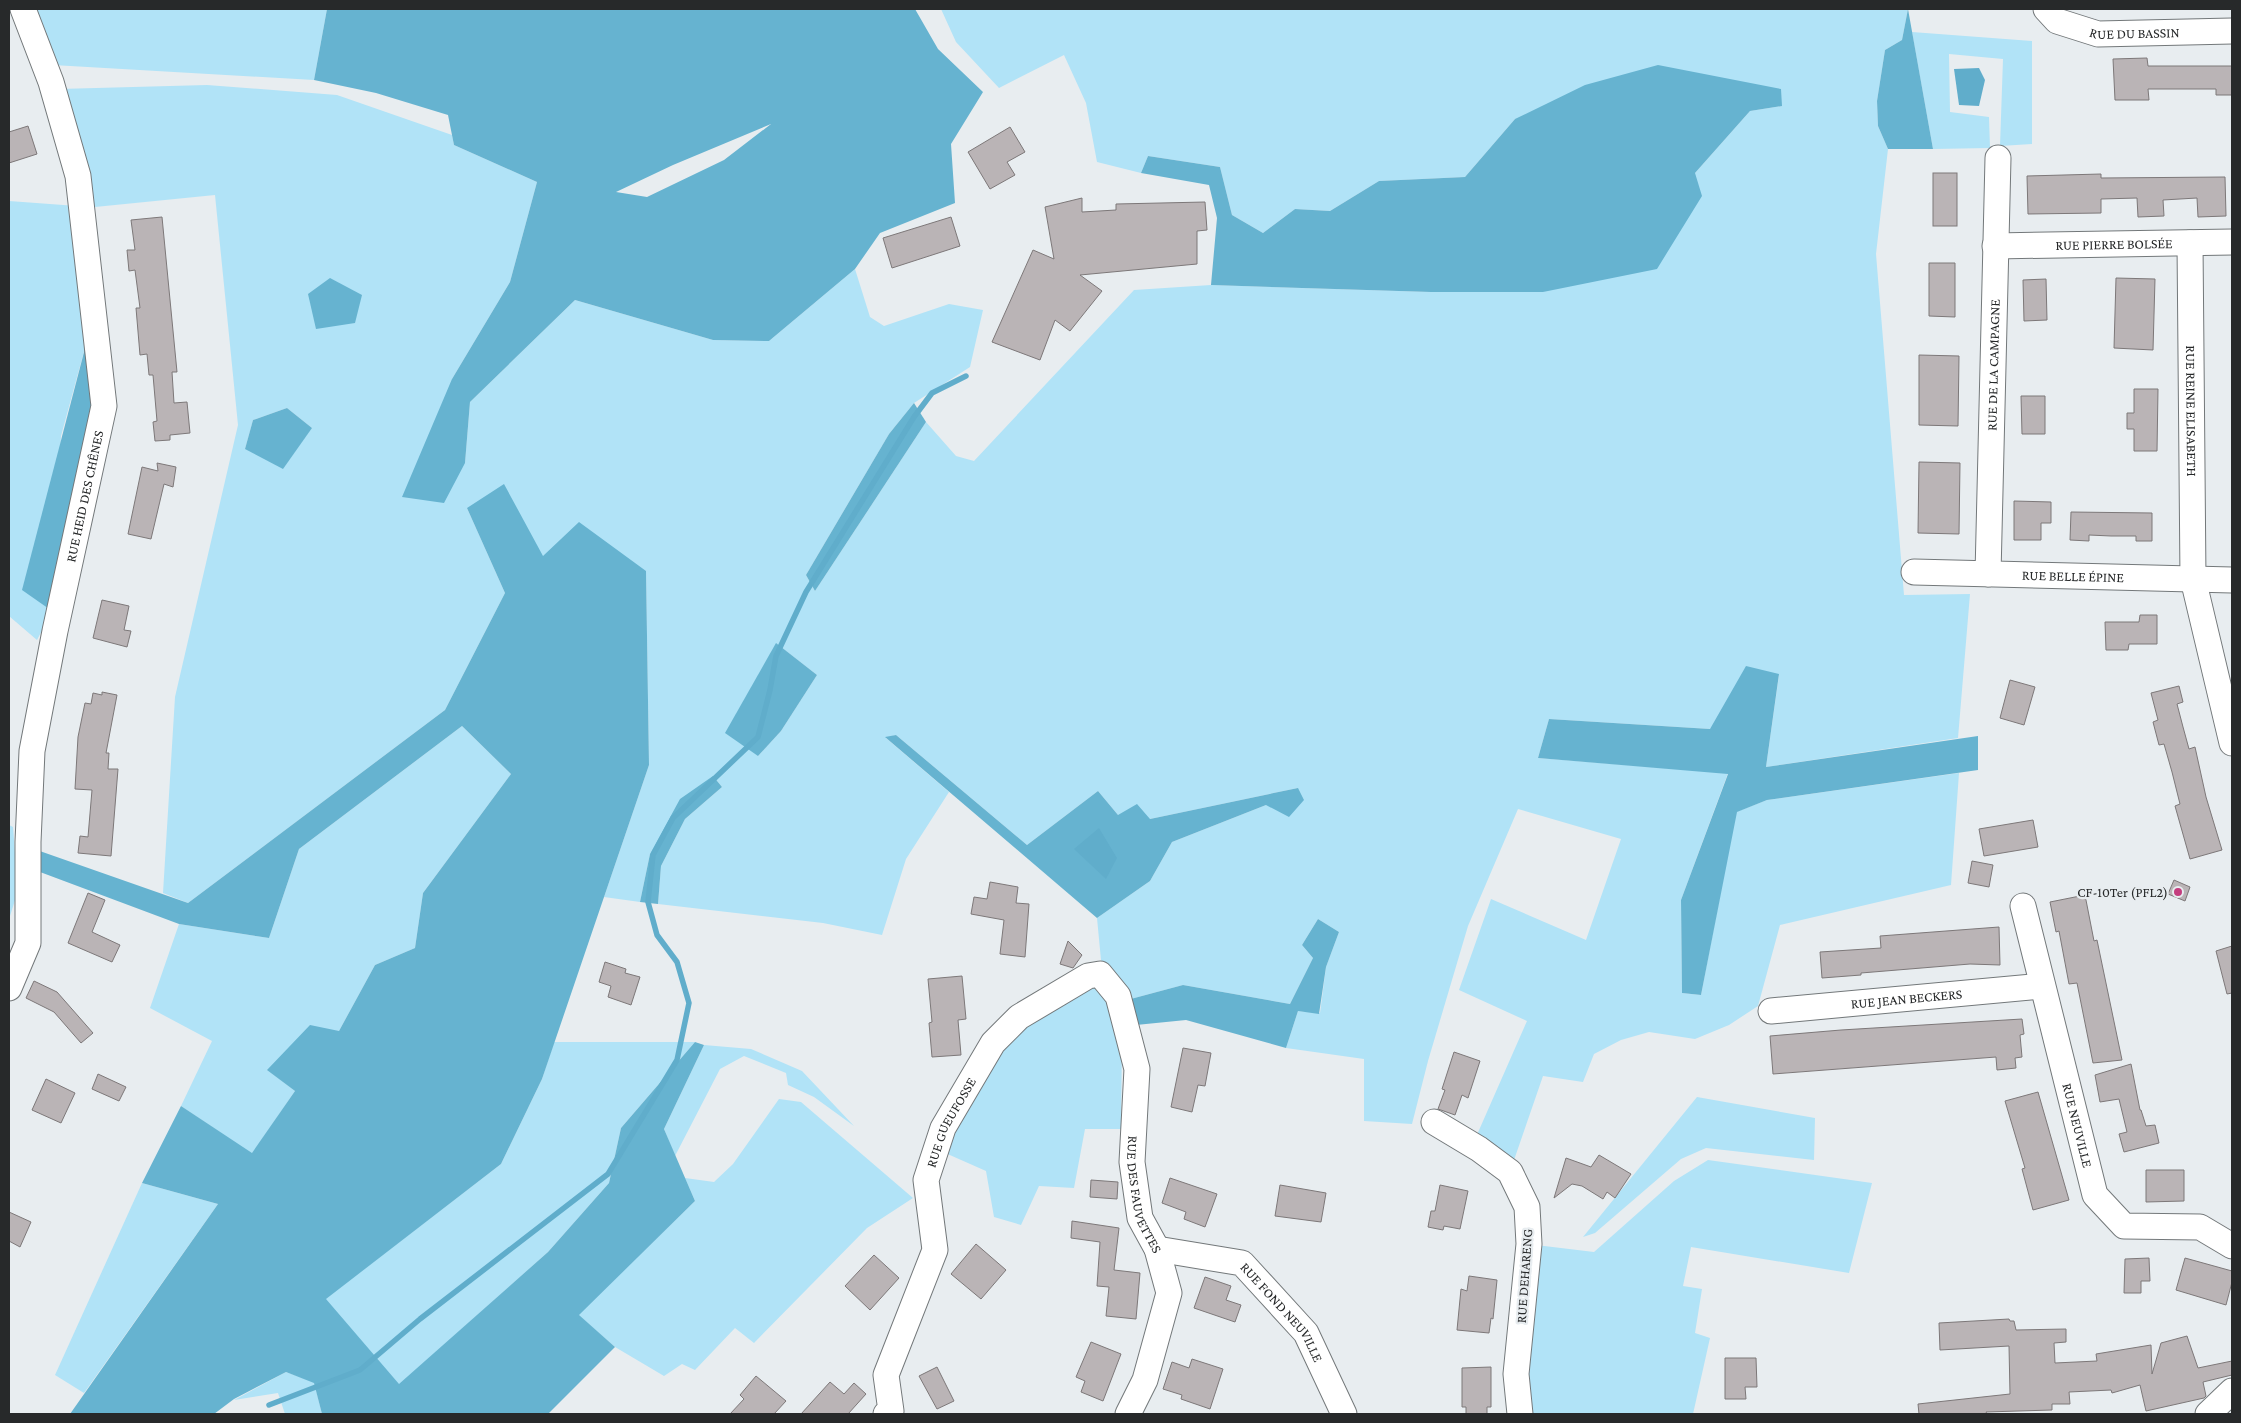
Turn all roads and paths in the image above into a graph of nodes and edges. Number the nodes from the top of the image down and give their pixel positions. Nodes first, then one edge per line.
1 (23, 9) edge
2 (2046, 9) edge
3 (2232, 30) edge
4 (1998, 158) dead end
5 (2232, 242) edge
6 (2190, 243) junction
7 (1995, 246) junction
8 (1914, 572) dead end
9 (1988, 574) junction
10 (2193, 579) junction
11 (2232, 580) edge
12 (2232, 743) edge
13 (2023, 906) dead end
14 (1100, 974) joint
15 (2042, 986) junction
16 (9, 988) edge
17 (1771, 1011) dead end
18 (1434, 1122) dead end
19 (2232, 1246) edge
20 (1157, 1249) junction
21 (2232, 1391) edge
22 (890, 1413) edge
23 (1128, 1414) edge
24 (1344, 1414) edge
25 (1520, 1414) edge
26 (2208, 1414) edge

1 - 16 street, RUE HEID DES CHÊNES
2 - 3 street, RUE DU BASSIN
4 - 7 street, RUE DE LA CAMPAGNE
5 - 6 street, RUE PIERRE BOLSÉE
6 - 7 street, RUE PIERRE BOLSÉE
6 - 10 street, RUE REINE ELISABETH
7 - 9 street, RUE DE LA CAMPAGNE
8 - 9 street, RUE BELLE ÉPINE
9 - 10 street, RUE BELLE ÉPINE
10 - 11 street, RUE BELLE ÉPINE
10 - 12 street, RUE REINE ELISABETH
13 - 15 street, RUE NEUVILLE
14 - 20 street, RUE DES FAUVETTES
14 - 22 street, RUE GUEUFOSSE
15 - 17 street, RUE JEAN BECKERS
15 - 19 street, RUE NEUVILLE
18 - 25 street, RUE DEHARENG
20 - 23 street, RUE DES FAUVETTES
20 - 24 street, RUE FOND NEUVILLE
21 - 26 street

